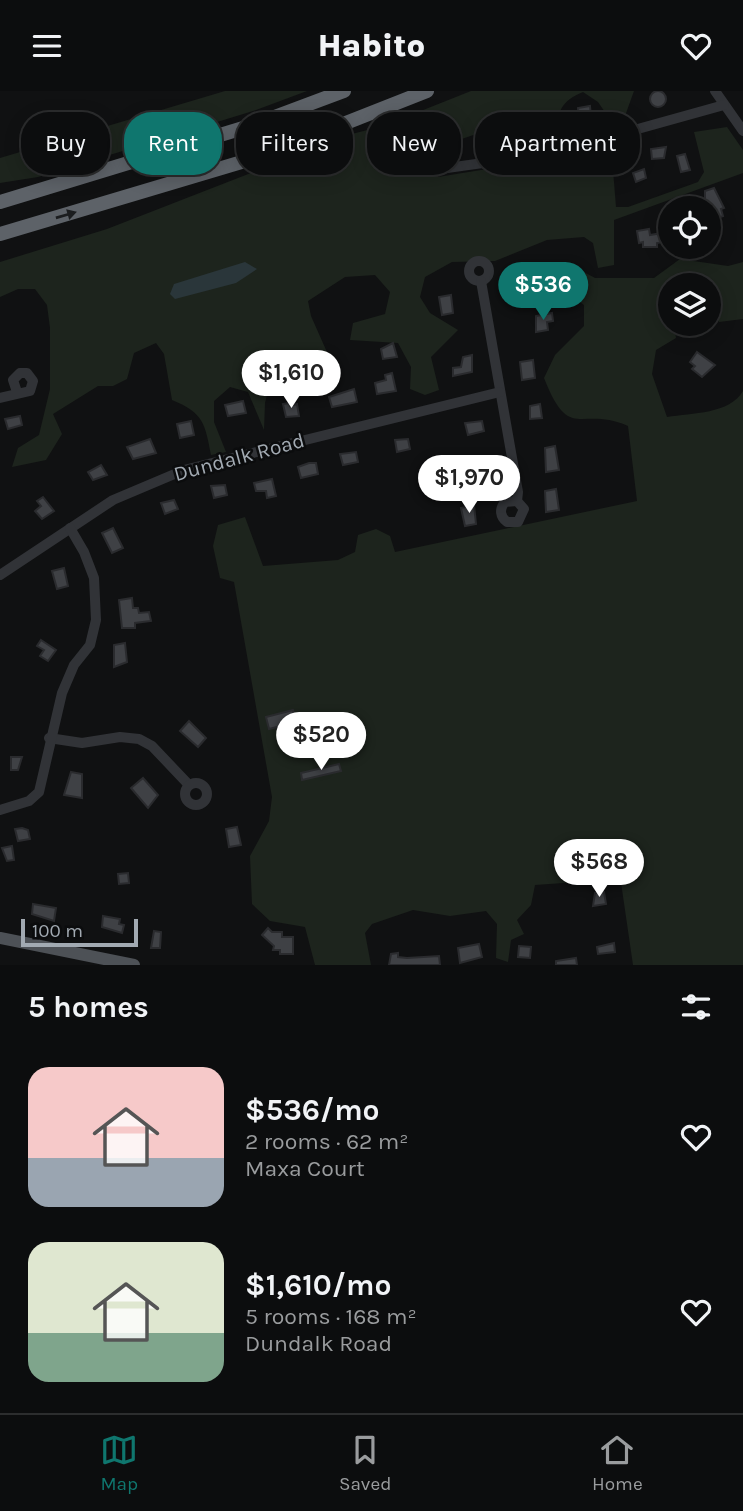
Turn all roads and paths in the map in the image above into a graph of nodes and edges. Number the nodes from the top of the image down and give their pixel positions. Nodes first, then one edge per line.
1 (344, 91) edge
2 (427, 91) edge
3 (715, 91) edge
4 (724, 105) junction
5 (743, 131) edge
6 (461, 166) edge
7 (0, 202) edge
8 (0, 235) edge
9 (481, 281) dead end
10 (17, 392) dead end
11 (500, 392) junction
12 (0, 398) edge
13 (517, 501) dead end
14 (70, 528) junction
15 (0, 575) edge
16 (49, 738) junction
17 (189, 785) dead end
18 (0, 810) edge
19 (0, 938) edge
20 (134, 965) edge

1 - 7 highway
8 -> 2 highway
3 - 4 street
4 - 5 street
4 - 6 street
9 - 11 street
10 - 12 street
11 - 13 street
11 - 14 street, Dundalk Road
14 - 15 street, Dundalk Road
14 - 16 street
16 - 17 street
16 - 18 street
19 - 20 main road

